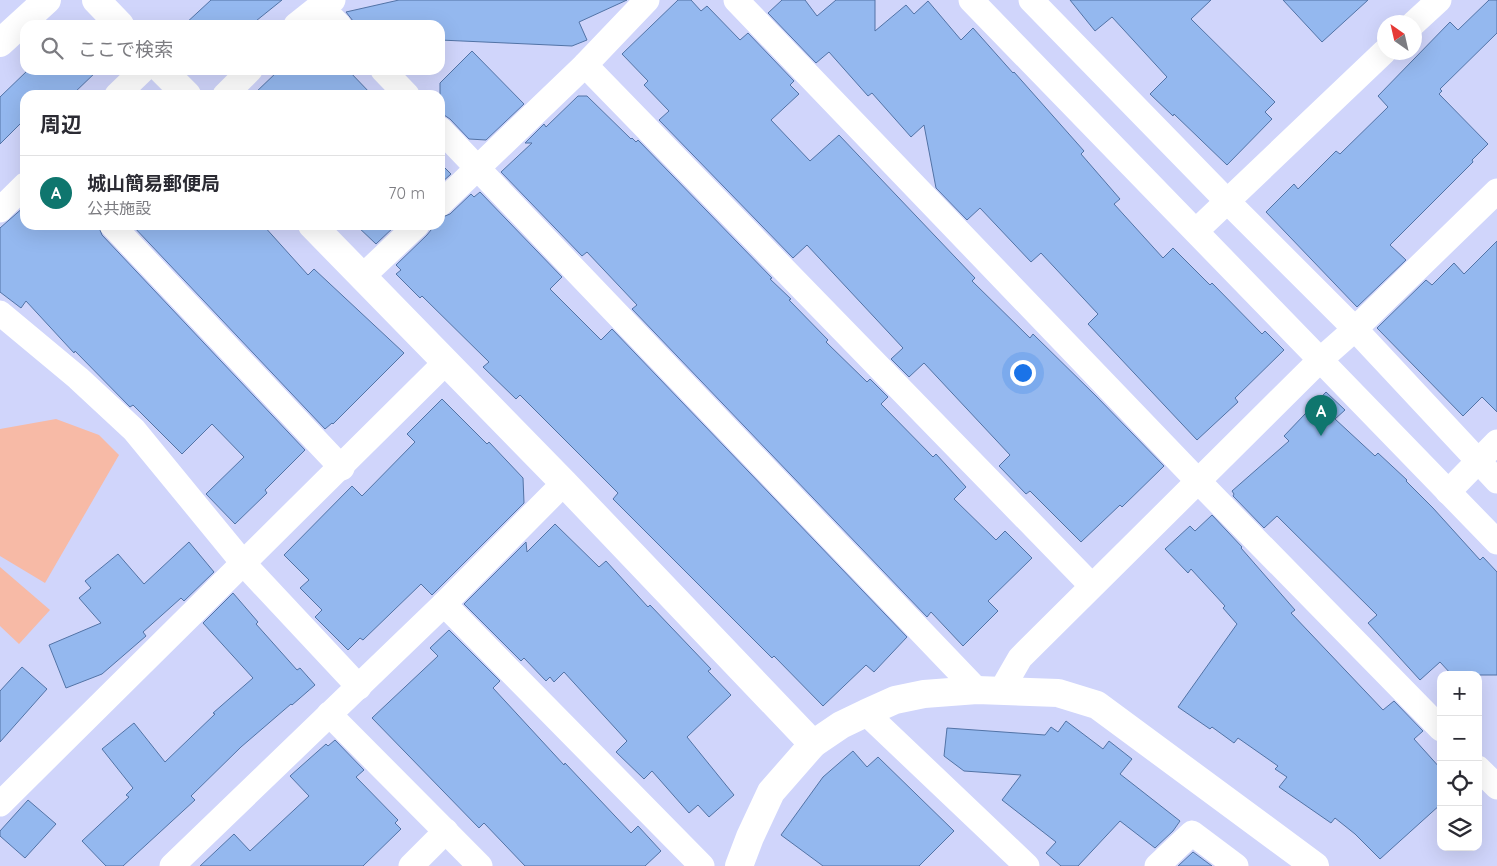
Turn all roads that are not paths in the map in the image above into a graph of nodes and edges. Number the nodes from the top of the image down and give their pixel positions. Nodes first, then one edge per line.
1 (47, 0) edge
2 (96, 0) edge
3 (648, 0) edge
4 (736, 0) edge
5 (971, 0) edge
6 (1031, 0) edge
7 (1439, 0) edge
8 (326, 3) edge
9 (1422, 16) edge
10 (25, 20) edge
11 (115, 20) edge
12 (303, 20) edge
13 (336, 20) edge
14 (20, 25) edge
15 (0, 43) edge
16 (1377, 59) edge
17 (585, 64) junction
18 (138, 75) edge
19 (167, 75) edge
20 (245, 75) edge
21 (388, 75) edge
22 (122, 90) edge
23 (181, 90) edge
24 (229, 90) edge
25 (402, 90) edge
26 (445, 134) edge
27 (478, 168) junction
28 (20, 190) edge
29 (1497, 191) edge
30 (445, 199) edge
31 (1227, 202) junction
32 (0, 210) edge
33 (117, 230) edge
34 (317, 230) edge
35 (412, 230) edge
36 (1196, 231) junction
37 (362, 277) junction
38 (0, 313) edge
39 (1355, 329) junction
40 (1320, 360) junction
41 (446, 362) junction
42 (1497, 442) edge
43 (1478, 461) junction
44 (342, 468) junction
45 (1198, 481) junction
46 (1497, 481) edge
47 (564, 483) junction
48 (1448, 492) junction
49 (1497, 542) edge
50 (244, 564) junction
51 (1091, 585) junction
52 (444, 604) junction
53 (359, 687) junction
54 (989, 690) junction
55 (866, 713) junction
56 (329, 714) junction
57 (1437, 725) edge
58 (814, 744) junction
59 (1482, 772) edge
60 (1497, 787) edge
61 (0, 804) edge
62 (446, 831) junction
63 (172, 866) edge
64 (411, 866) edge
65 (480, 866) edge
66 (702, 866) edge
67 (739, 866) edge
68 (1027, 866) edge
69 (1157, 866) edge
70 (1236, 866) edge
71 (1315, 866) edge

1 - 10 street
2 - 11 street
3 - 17 street
4 - 45 street
5 - 36 street
6 - 31 street
7 - 9 street
8 - 12 street
8 - 13 street
14 - 15 street
16 - 31 street
17 - 27 street
17 - 51 street
18 - 22 street
19 - 23 street
20 - 24 street
21 - 25 street
26 - 27 street
27 - 30 street
27 - 54 street
28 - 32 street
29 - 39 street
31 - 36 street
31 - 39 street
33 - 44 street
34 - 37 street
35 - 37 street
36 - 40 street
37 - 41 street
38 - 50 street
39 - 40 street
39 - 43 street
40 - 45 street
40 - 48 street
41 - 44 street
41 - 47 street
42 - 43 street
43 - 46 street
43 - 48 street
44 - 50 street
45 - 51 street
45 - 57 street
47 - 52 street
47 - 58 street
48 - 49 street
50 - 53 street
50 - 61 street
51 - 54 street
52 - 53 street
52 - 66 street
53 - 56 street
54 - 55 street
54 - 71 street
55 - 58 street
55 - 68 street
56 - 62 street
56 - 63 street
58 - 67 street
59 - 60 street
62 - 64 street
62 - 65 street
69 - 70 street

